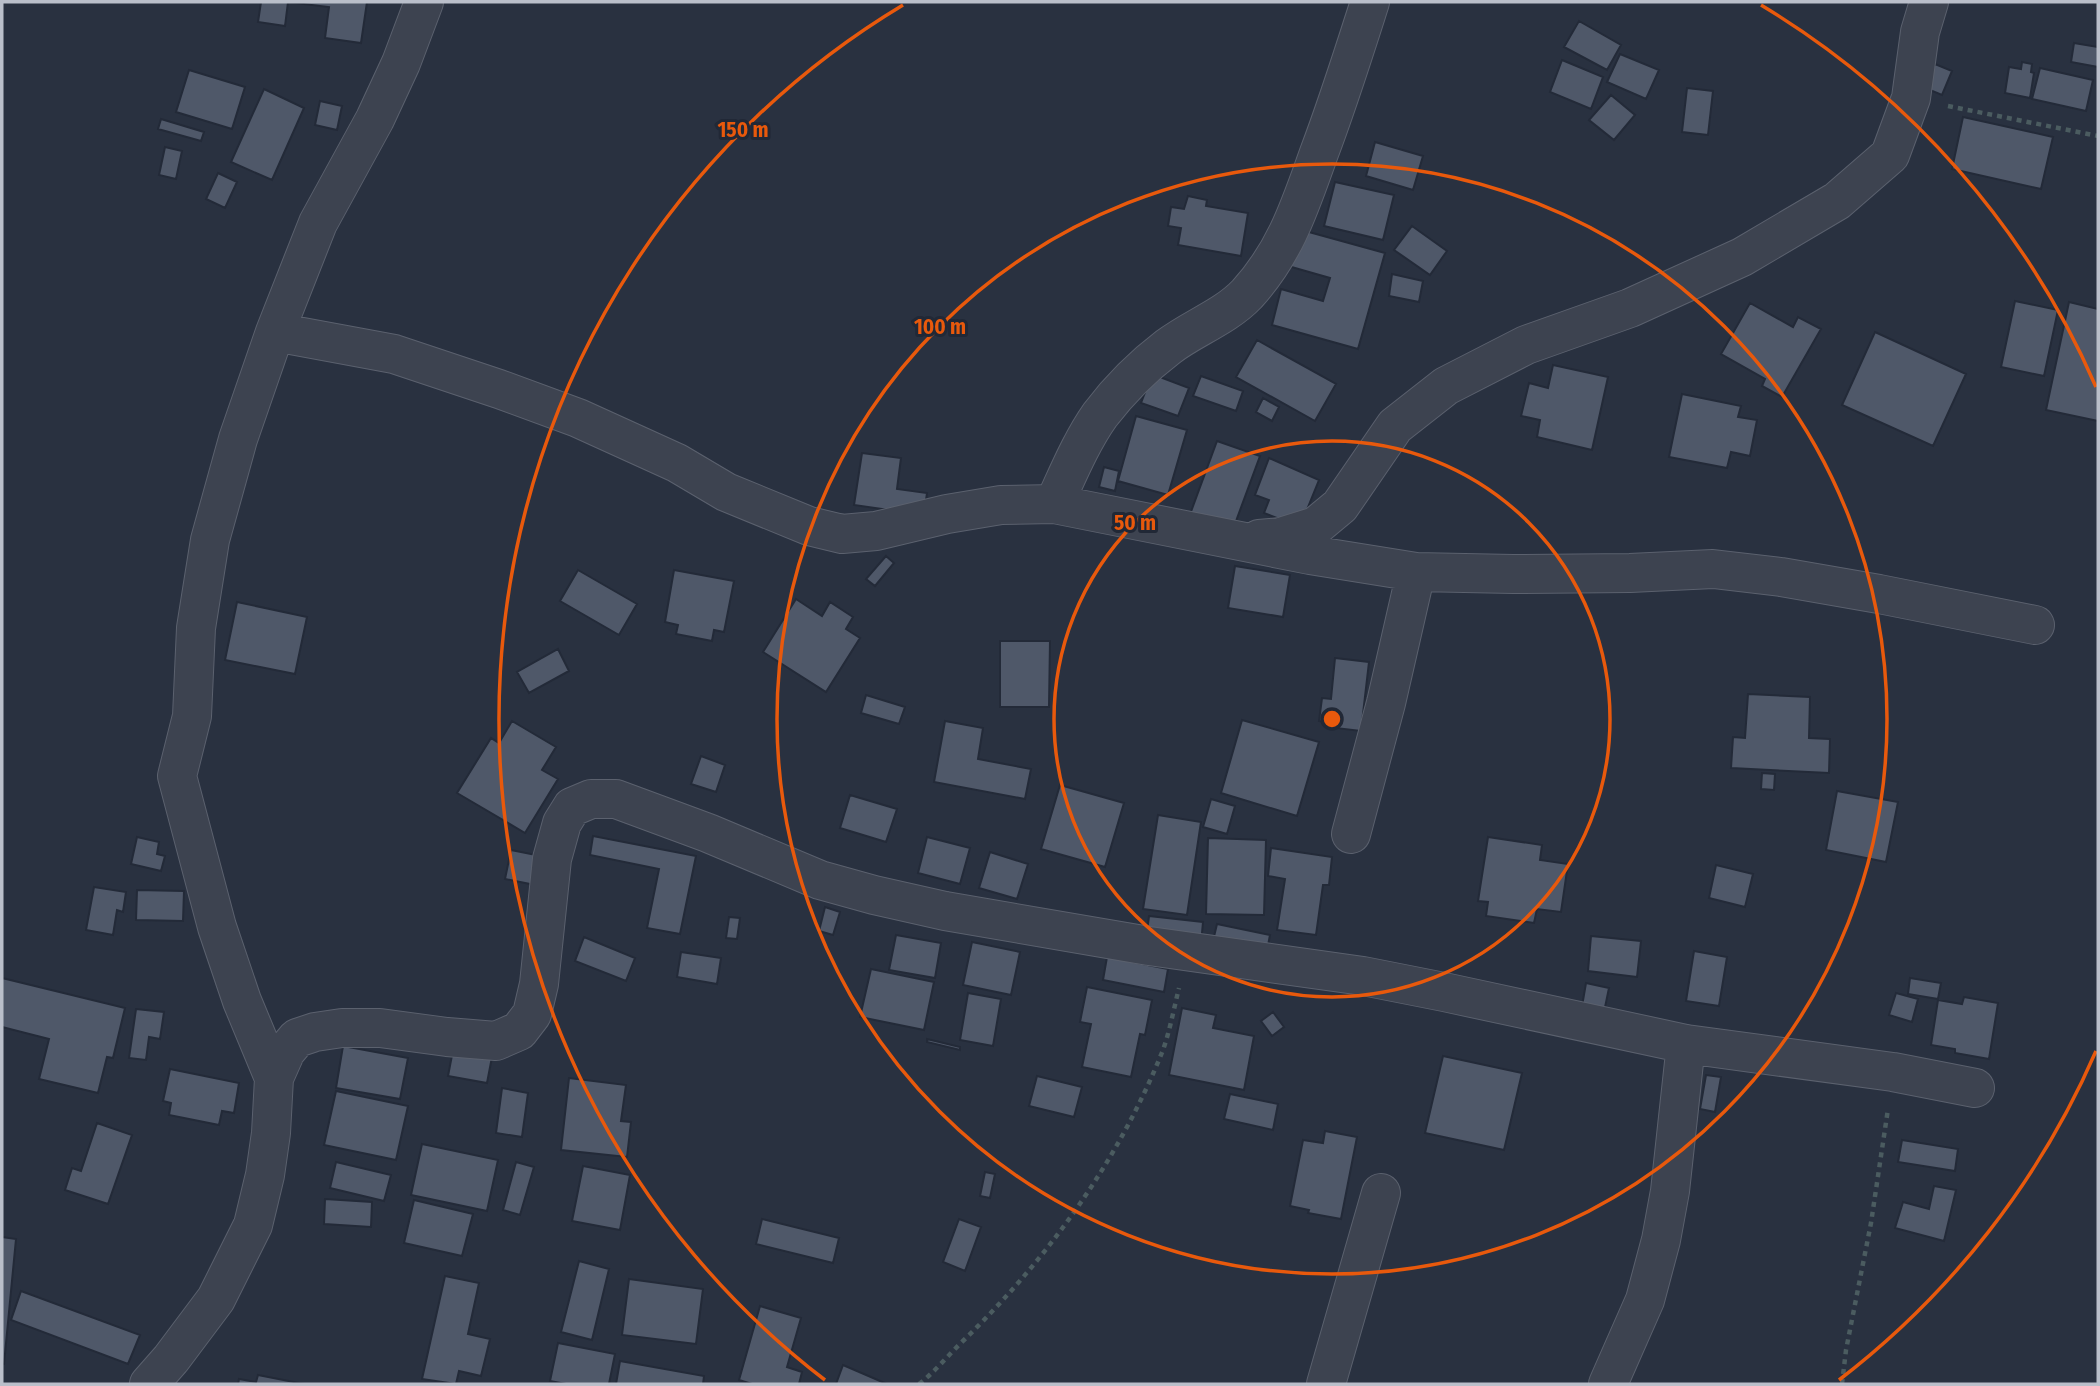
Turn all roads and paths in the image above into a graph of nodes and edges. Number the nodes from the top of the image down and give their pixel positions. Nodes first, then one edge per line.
1 (424, 2) edge
2 (1370, 2) edge
3 (1929, 2) edge
4 (1911, 98) junction
5 (2098, 136) edge
6 (275, 332) junction
7 (1054, 504) junction
8 (1236, 540) junction
9 (1416, 572) junction
10 (2035, 625) dead end
11 (1351, 834) dead end
12 (1189, 952) junction
13 (1686, 1044) junction
14 (1893, 1072) junction
15 (274, 1078) junction
16 (1975, 1088) dead end
17 (1381, 1193) dead end
18 (149, 1384) edge
19 (919, 1384) edge
20 (1326, 1384) edge
21 (1608, 1384) edge
22 (1842, 1384) edge

1 - 6 street
2 - 7 street
3 - 4 street
4 - 5 path
4 - 8 street
6 - 7 street
6 - 15 street
7 - 8 street
8 - 9 street
9 - 10 street
9 - 11 street
12 - 13 street
12 - 15 street
12 - 19 path
13 - 14 street
13 - 21 street
14 - 16 street
14 - 22 path
15 - 18 street
17 - 20 street

